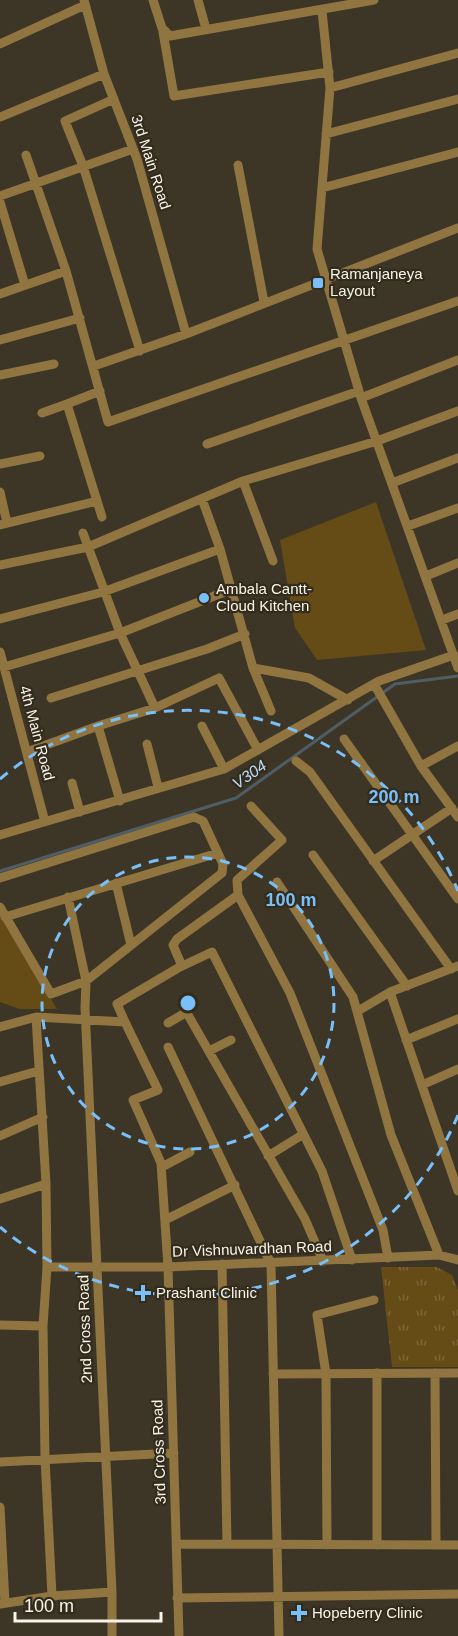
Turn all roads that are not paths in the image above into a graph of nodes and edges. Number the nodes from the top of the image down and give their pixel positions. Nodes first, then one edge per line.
1 (153, 0) edge
2 (198, 0) edge
3 (374, 0) edge
4 (84, 2) edge
5 (322, 10) junction
6 (206, 29) junction
7 (164, 32) junction
8 (0, 44) edge
9 (458, 53) edge
10 (329, 72) junction
11 (104, 74) junction
12 (330, 88) junction
13 (114, 99) junction
14 (458, 99) edge
15 (0, 117) edge
16 (326, 134) junction
17 (133, 149) junction
18 (458, 152) edge
19 (26, 155) dead end
20 (238, 165) dead end
21 (83, 166) junction
22 (37, 182) junction
23 (322, 188) junction
24 (0, 196) edge
25 (0, 202) edge
26 (458, 228) edge
27 (66, 271) junction
28 (326, 280) junction
29 (26, 285) junction
30 (0, 294) edge
31 (458, 301) edge
32 (264, 302) junction
33 (80, 318) junction
34 (186, 334) junction
35 (0, 340) edge
36 (345, 342) junction
37 (140, 351) junction
38 (458, 360) edge
39 (54, 364) dead end
40 (94, 366) junction
41 (0, 375) edge
42 (100, 392) junction
43 (360, 395) junction
44 (67, 404) junction
45 (458, 411) edge
46 (42, 413) dead end
47 (376, 441) junction
48 (207, 444) dead end
49 (40, 456) dead end
50 (458, 458) edge
51 (0, 464) edge
52 (243, 481) junction
53 (392, 483) junction
54 (0, 492) edge
55 (202, 499) junction
56 (98, 501) junction
57 (458, 508) edge
58 (102, 517) dead end
59 (3, 524) edge
60 (408, 526) junction
61 (83, 533) dead end
62 (88, 548) junction
63 (220, 549) junction
64 (273, 561) dead end
65 (458, 562) edge
66 (0, 565) edge
67 (426, 576) junction
68 (232, 590) junction
69 (103, 592) junction
70 (458, 614) edge
71 (0, 619) edge
72 (442, 620) junction
73 (120, 633) junction
74 (245, 634) junction
75 (0, 652) edge
76 (454, 655) junction
77 (4, 667) junction
78 (458, 667) edge
79 (253, 668) junction
80 (137, 671) junction
81 (374, 684) junction
82 (51, 698) dead end
83 (348, 700) junction
84 (155, 708) junction
85 (271, 711) dead end
86 (98, 726) junction
87 (202, 726) dead end
88 (344, 739) dead end
89 (147, 744) dead end
90 (458, 746) edge
91 (258, 750) junction
92 (27, 752) junction
93 (296, 761) dead end
94 (421, 766) junction
95 (224, 768) junction
96 (72, 783) dead end
97 (158, 787) junction
98 (120, 801) junction
99 (251, 806) dead end
100 (80, 812) junction
101 (455, 813) edge
102 (45, 822) junction
103 (0, 835) edge
104 (412, 835) junction
105 (218, 853) junction
106 (313, 855) dead end
107 (373, 861) junction
108 (0, 878) edge
109 (277, 882) dead end
110 (116, 883) junction
111 (238, 895) junction
112 (68, 897) junction
113 (458, 899) edge
114 (0, 907) edge
115 (5, 917) junction
116 (131, 945) junction
117 (182, 966) junction
118 (454, 967) edge
119 (86, 981) junction
120 (407, 986) junction
121 (390, 992) junction
122 (358, 1011) junction
123 (36, 1017) junction
124 (458, 1019) edge
125 (87, 1020) junction
126 (125, 1022) junction
127 (168, 1023) dead end
128 (0, 1027) edge
129 (231, 1040) dead end
130 (406, 1040) junction
131 (168, 1047) dead end
132 (209, 1051) junction
133 (458, 1070) edge
134 (38, 1071) junction
135 (0, 1082) edge
136 (422, 1085) junction
137 (43, 1117) junction
138 (302, 1135) junction
139 (0, 1136) edge
140 (190, 1152) dead end
141 (268, 1156) junction
142 (162, 1167) junction
143 (46, 1184) junction
144 (235, 1185) junction
145 (458, 1191) edge
146 (0, 1198) edge
147 (165, 1220) junction
148 (439, 1256) junction
149 (388, 1258) junction
150 (352, 1260) junction
151 (458, 1260) edge
152 (323, 1261) junction
153 (271, 1263) junction
154 (222, 1264) junction
155 (97, 1266) junction
156 (47, 1267) junction
157 (168, 1267) junction
158 (374, 1300) dead end
159 (0, 1326) edge
160 (43, 1326) junction
161 (377, 1373) junction
162 (435, 1373) junction
163 (458, 1373) edge
164 (273, 1374) junction
165 (327, 1374) junction
166 (174, 1453) junction
167 (105, 1456) junction
168 (45, 1458) junction
169 (0, 1461) edge
170 (0, 1507) edge
171 (176, 1544) junction
172 (226, 1544) junction
173 (277, 1545) junction
174 (327, 1545) junction
175 (377, 1545) junction
176 (435, 1545) junction
177 (458, 1545) edge
178 (112, 1593) junction
179 (458, 1594) edge
180 (52, 1596) junction
181 (279, 1597) junction
182 (177, 1598) junction
183 (2, 1604) edge
184 (112, 1636) edge
185 (178, 1636) edge
186 (279, 1636) edge

1 - 7 street
2 - 6 street
3 - 5 street
4 - 8 street
4 - 11 street, 3rd Main Road
5 - 6 street
5 - 10 street
6 - 7 street
7 - 10 street
9 - 12 street
10 - 12 street
11 - 13 street, 3rd Main Road
11 - 15 street
12 - 16 street
13 - 17 street, 3rd Main Road
13 - 21 street
14 - 16 street
16 - 23 street
17 - 21 street
17 - 34 street, 3rd Main Road
18 - 23 street
19 - 22 street
20 - 32 street
21 - 22 street
21 - 37 street
22 - 24 street
22 - 27 street
23 - 28 street
25 - 29 street
26 - 28 street
27 - 29 street
27 - 33 street
28 - 32 street
28 - 36 street
29 - 30 street
31 - 36 street
32 - 34 street
33 - 35 street
33 - 40 street
34 - 37 street
36 - 42 street
36 - 43 street
37 - 40 street
38 - 43 street
39 - 41 street
40 - 42 street
42 - 44 street
43 - 47 street
43 - 48 street
44 - 46 street
44 - 56 street
45 - 47 street
47 - 52 street
47 - 53 street
49 - 51 street
50 - 53 street
52 - 55 street
52 - 64 street
53 - 60 street
54 - 59 street
55 - 62 street
55 - 63 street
56 - 58 street
56 - 59 street
57 - 60 street
60 - 67 street
61 - 62 street
62 - 66 street
62 - 69 street
63 - 68 street
63 - 69 street
65 - 67 street
67 - 72 street
68 - 73 street
68 - 74 street
69 - 71 street
69 - 73 street
70 - 72 street
72 - 76 street
73 - 77 street
73 - 80 street
74 - 79 street
74 - 80 street
75 - 77 street, 4th Main Road
76 - 78 street
76 - 81 street
77 - 92 street, 4th Main Road
79 - 83 street
79 - 85 street
80 - 82 street
80 - 84 street
81 - 83 street
81 - 94 street
83 - 91 street
84 - 86 street
84 - 91 street
86 - 92 street
86 - 98 street
87 - 95 street
88 - 104 street
89 - 97 street
90 - 94 street
91 - 95 street
92 - 102 street, 4th Main Road
93 - 107 street
94 - 101 street
95 - 97 street
96 - 100 street
97 - 98 street
98 - 100 street
99 - 111 street
100 - 102 street
101 - 104 street
102 - 103 street
104 - 107 street
104 - 113 street
105 - 108 street
105 - 110 street
105 - 116 street
106 - 120 street
107 - 118 street
109 - 122 street
110 - 112 street
110 - 116 street
111 - 117 street
111 - 149 street
112 - 115 street
112 - 119 street, 2nd Cross Road
114 - 115 street
115 - 119 street
116 - 119 street
117 - 126 street
117 - 138 street
118 - 120 street
119 - 125 street, 2nd Cross Road
120 - 121 street
121 - 122 street
121 - 130 street
122 - 148 street
123 - 125 street
123 - 128 street
123 - 134 street
124 - 130 street
125 - 126 street
125 - 155 street, 2nd Cross Road
126 - 142 street, 3rd Cross Road
127 - 132 street
129 - 132 street
130 - 136 street
131 - 144 street
132 - 141 street
133 - 136 street
134 - 135 street
134 - 137 street
136 - 145 street
137 - 139 street
137 - 143 street
138 - 141 street
138 - 150 street
140 - 142 street
141 - 152 street
142 - 147 street, 3rd Cross Road
143 - 146 street
143 - 156 street
144 - 147 street
144 - 153 street
147 - 157 street, 3rd Cross Road
148 - 149 street, Dr Vishnuvardhan Road
148 - 151 street, Dr Vishnuvardhan Road
149 - 150 street, Dr Vishnuvardhan Road
150 - 152 street, Dr Vishnuvardhan Road
152 - 153 street, Dr Vishnuvardhan Road
153 - 154 street, Dr Vishnuvardhan Road
153 - 164 street
154 - 157 street, Dr Vishnuvardhan Road
154 - 172 street
155 - 156 street, Dr Vishnuvardhan Road
155 - 157 street, Dr Vishnuvardhan Road
155 - 167 street, 2nd Cross Road
156 - 160 street
157 - 166 street, 3rd Cross Road
158 - 165 street
159 - 160 street
160 - 168 street
161 - 162 street
161 - 165 street
161 - 175 street
162 - 163 street
162 - 176 street
164 - 165 street
164 - 173 street
165 - 174 street
166 - 167 street
166 - 171 street, 3rd Cross Road
167 - 168 street
167 - 178 street, 2nd Cross Road
168 - 169 street
168 - 180 street
170 - 183 street
171 - 172 street
171 - 182 street, 3rd Cross Road
172 - 173 street
173 - 174 street
173 - 181 street
174 - 175 street
175 - 176 street
176 - 177 street
178 - 180 street
178 - 184 street, 2nd Cross Road
179 - 181 street
180 - 183 street
181 - 182 street
181 - 186 street
182 - 185 street, 3rd Cross Road

